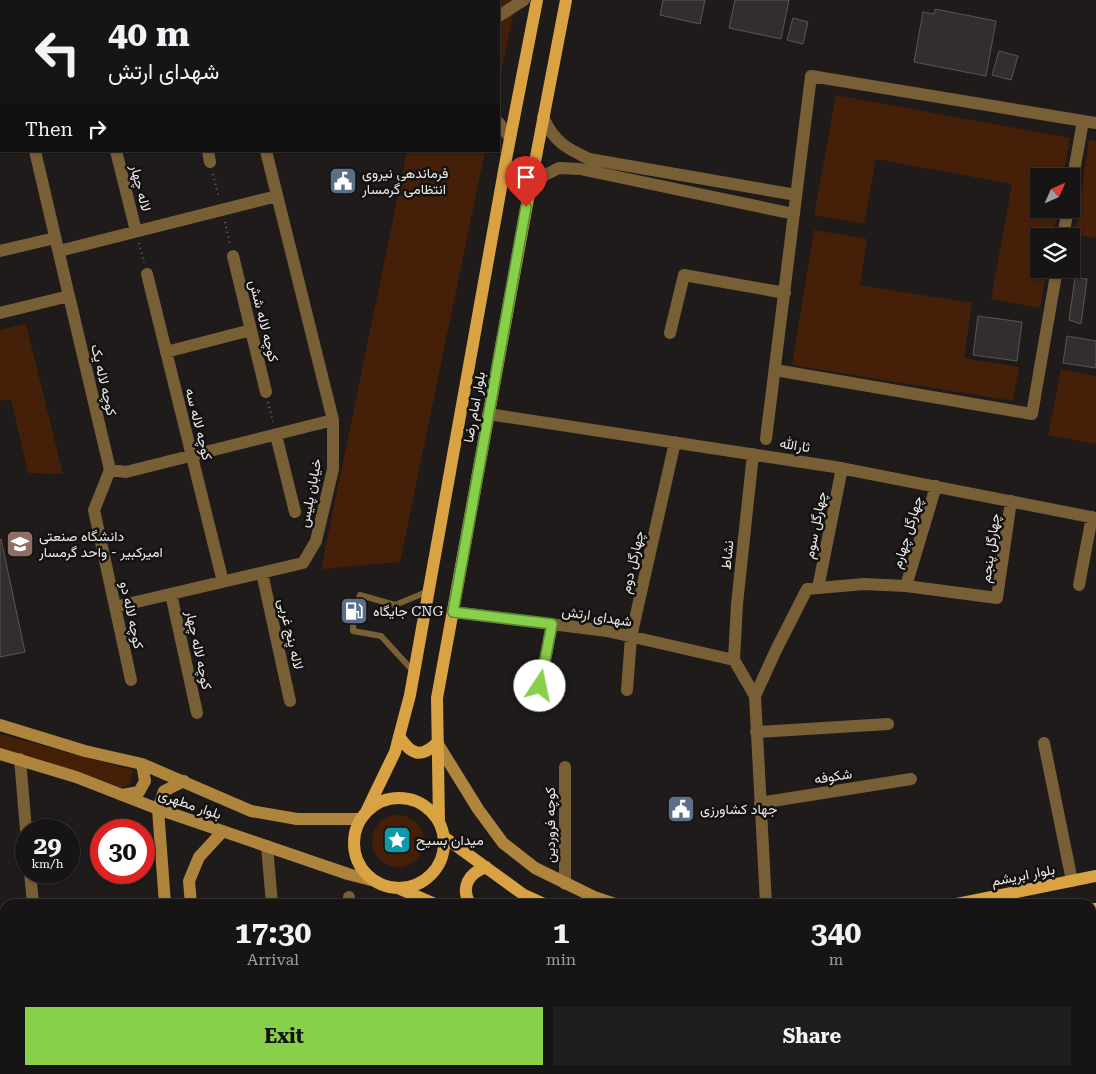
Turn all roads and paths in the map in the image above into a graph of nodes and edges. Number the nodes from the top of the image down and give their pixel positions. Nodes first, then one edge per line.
1 (524, 0) edge
2 (537, 0) edge
3 (566, 0) edge
4 (500, 15) edge
5 (543, 117) junction
6 (1083, 121) junction
7 (1096, 123) edge
8 (500, 124) edge
9 (510, 138) junction
10 (35, 152) edge
11 (116, 152) edge
12 (266, 152) edge
13 (1075, 168) edge
14 (620, 170) junction
15 (530, 188) junction
16 (796, 195) junction
17 (277, 196) junction
18 (794, 214) junction
19 (136, 231) junction
20 (55, 238) junction
21 (0, 251) edge
22 (59, 251) junction
23 (233, 256) dead end
24 (146, 274) joint
25 (1055, 278) edge
26 (785, 293) junction
27 (70, 296) junction
28 (0, 313) edge
29 (251, 330) junction
30 (670, 333) dead end
31 (166, 352) junction
32 (775, 370) junction
33 (266, 392) joint
34 (488, 414) junction
35 (333, 420) junction
36 (276, 434) junction
37 (766, 440) dead end
38 (675, 442) junction
39 (753, 454) junction
40 (192, 456) junction
41 (842, 468) junction
42 (110, 470) junction
43 (936, 486) junction
44 (1012, 501) junction
45 (295, 512) dead end
46 (1094, 517) edge
47 (262, 573) junction
48 (222, 582) junction
49 (1079, 585) dead end
50 (906, 586) junction
51 (818, 588) junction
52 (428, 591) junction
53 (171, 594) junction
54 (115, 607) junction
55 (453, 612) junction
56 (552, 624) junction
57 (631, 637) junction
58 (734, 660) junction
59 (414, 673) junction
60 (131, 680) dead end
61 (540, 686) dead end
62 (627, 690) dead end
63 (754, 696) junction
64 (290, 701) dead end
65 (197, 713) dead end
66 (888, 724) dead end
67 (0, 726) edge
68 (756, 732) junction
69 (399, 736) junction
70 (1044, 743) dead end
71 (439, 744) junction
72 (0, 754) edge
73 (20, 759) junction
74 (142, 764) junction
75 (566, 767) dead end
76 (911, 779) dead end
77 (184, 781) junction
78 (122, 795) junction
79 (760, 803) junction
80 (158, 809) junction
81 (363, 815) junction
82 (25, 819) edge
83 (439, 822) junction
84 (223, 831) junction
85 (444, 837) junction
86 (267, 846) junction
87 (486, 867) junction
88 (1096, 876) edge
89 (371, 880) junction
90 (1072, 880) junction
91 (31, 884) edge
92 (564, 884) junction
93 (400, 889) junction
94 (33, 899) edge
95 (165, 899) edge
96 (190, 899) edge
97 (272, 899) edge
98 (423, 899) edge
99 (469, 899) edge
100 (533, 899) edge
101 (600, 899) edge
102 (766, 899) edge
103 (981, 899) edge

1 - 4 street
2 - 9 main road, بلوار امام رضا
3 - 5 main road, بلوار امام رضا
5 - 14 street
5 - 15 main road, بلوار امام رضا
6 - 7 street
6 - 13 street
6 - 16 street
8 - 9 street
9 - 52 main road, بلوار امام رضا
10 - 20 street, کوچه لاله یک
11 - 19 street, لاله چهار
12 - 17 street, خیابان پلیس
14 - 15 street
14 - 16 street
14 - 18 street
15 - 34 main road, بلوار امام رضا
16 - 18 street
17 - 19 street
17 - 35 street, خیابان پلیس
18 - 26 street
19 - 22 street
19 - 24 path
20 - 21 street
20 - 22 street, کوچه لاله یک
22 - 27 street, کوچه لاله یک
23 - 29 street, کوچه لاله شش
24 - 31 street, کوچه لاله سه
25 - 32 street
26 - 30 street
26 - 32 street
27 - 28 street
27 - 42 street, کوچه لاله یک
29 - 31 street
29 - 33 street, کوچه لاله شش
31 - 40 street, کوچه لاله سه
32 - 37 street
33 - 36 path
34 - 38 street, ثارالله
34 - 55 main road, بلوار امام رضا
35 - 36 street
35 - 47 street, خیابان پلیس
36 - 40 street
36 - 45 street
38 - 39 street, ثارالله
38 - 57 street, چهارگل دوم
39 - 41 street, ثارالله
39 - 58 street, نشاط
40 - 42 street
40 - 48 street, کوچه لاله سه
41 - 43 street, ثارالله
41 - 51 street, چهارگل سوم
42 - 54 street, کوچه لاله دو
43 - 44 street, ثارالله
43 - 50 street, چهارگل چهارم
44 - 46 street, ثارالله
44 - 50 street, چهارگل پنجم
46 - 49 street
47 - 48 street, خیابان پلیس
47 - 64 street, لاله پنج غربی
48 - 53 street, خیابان پلیس
50 - 51 street
51 - 63 street
52 - 59 main road, بلوار امام رضا
52 - 59 lane
53 - 54 street, خیابان پلیس
53 - 65 street, کوچه لاله چهار
54 - 60 street, کوچه لاله دو
55 - 56 street, شهدای ارتش
55 - 71 main road, بلوار امام رضا
56 - 57 street, شهدای ارتش
56 - 61 street
57 - 58 street, شهدای ارتش
57 - 62 street, چهارگل دوم
58 - 63 street
59 - 69 main road, بلوار امام رضا
63 - 68 street
66 - 68 street
67 - 74 main road, بلوار مطهری
68 - 79 street
69 - 71 main road
69 - 81 main road, بلوار امام رضا
70 - 90 street
71 - 83 main road, بلوار امام رضا
71 - 92 main road
72 - 73 main road, بلوار مطهری
73 - 78 main road, بلوار مطهری
73 - 82 street
74 - 77 main road, بلوار مطهری
74 - 78 main road
75 - 92 street, کوچه فروردین
76 - 79 street, شکوفه
77 - 80 main road
77 - 81 main road, بلوار مطهری
78 - 80 main road, بلوار مطهری
79 - 102 street
80 - 84 main road, بلوار مطهری
80 - 95 main road
81 - 83 main road
81 - 89 main road
83 - 85 main road
84 - 86 main road, بلوار مطهری
84 - 96 main road
85 - 87 main road
85 - 93 main road
86 - 89 main road, بلوار مطهری
86 - 97 street
87 - 99 main road
87 - 100 main road
88 - 90 main road, بلوار ابریشم
89 - 93 main road
90 - 103 main road, بلوار ابریشم
91 - 94 street
92 - 101 main road
93 - 98 main road

